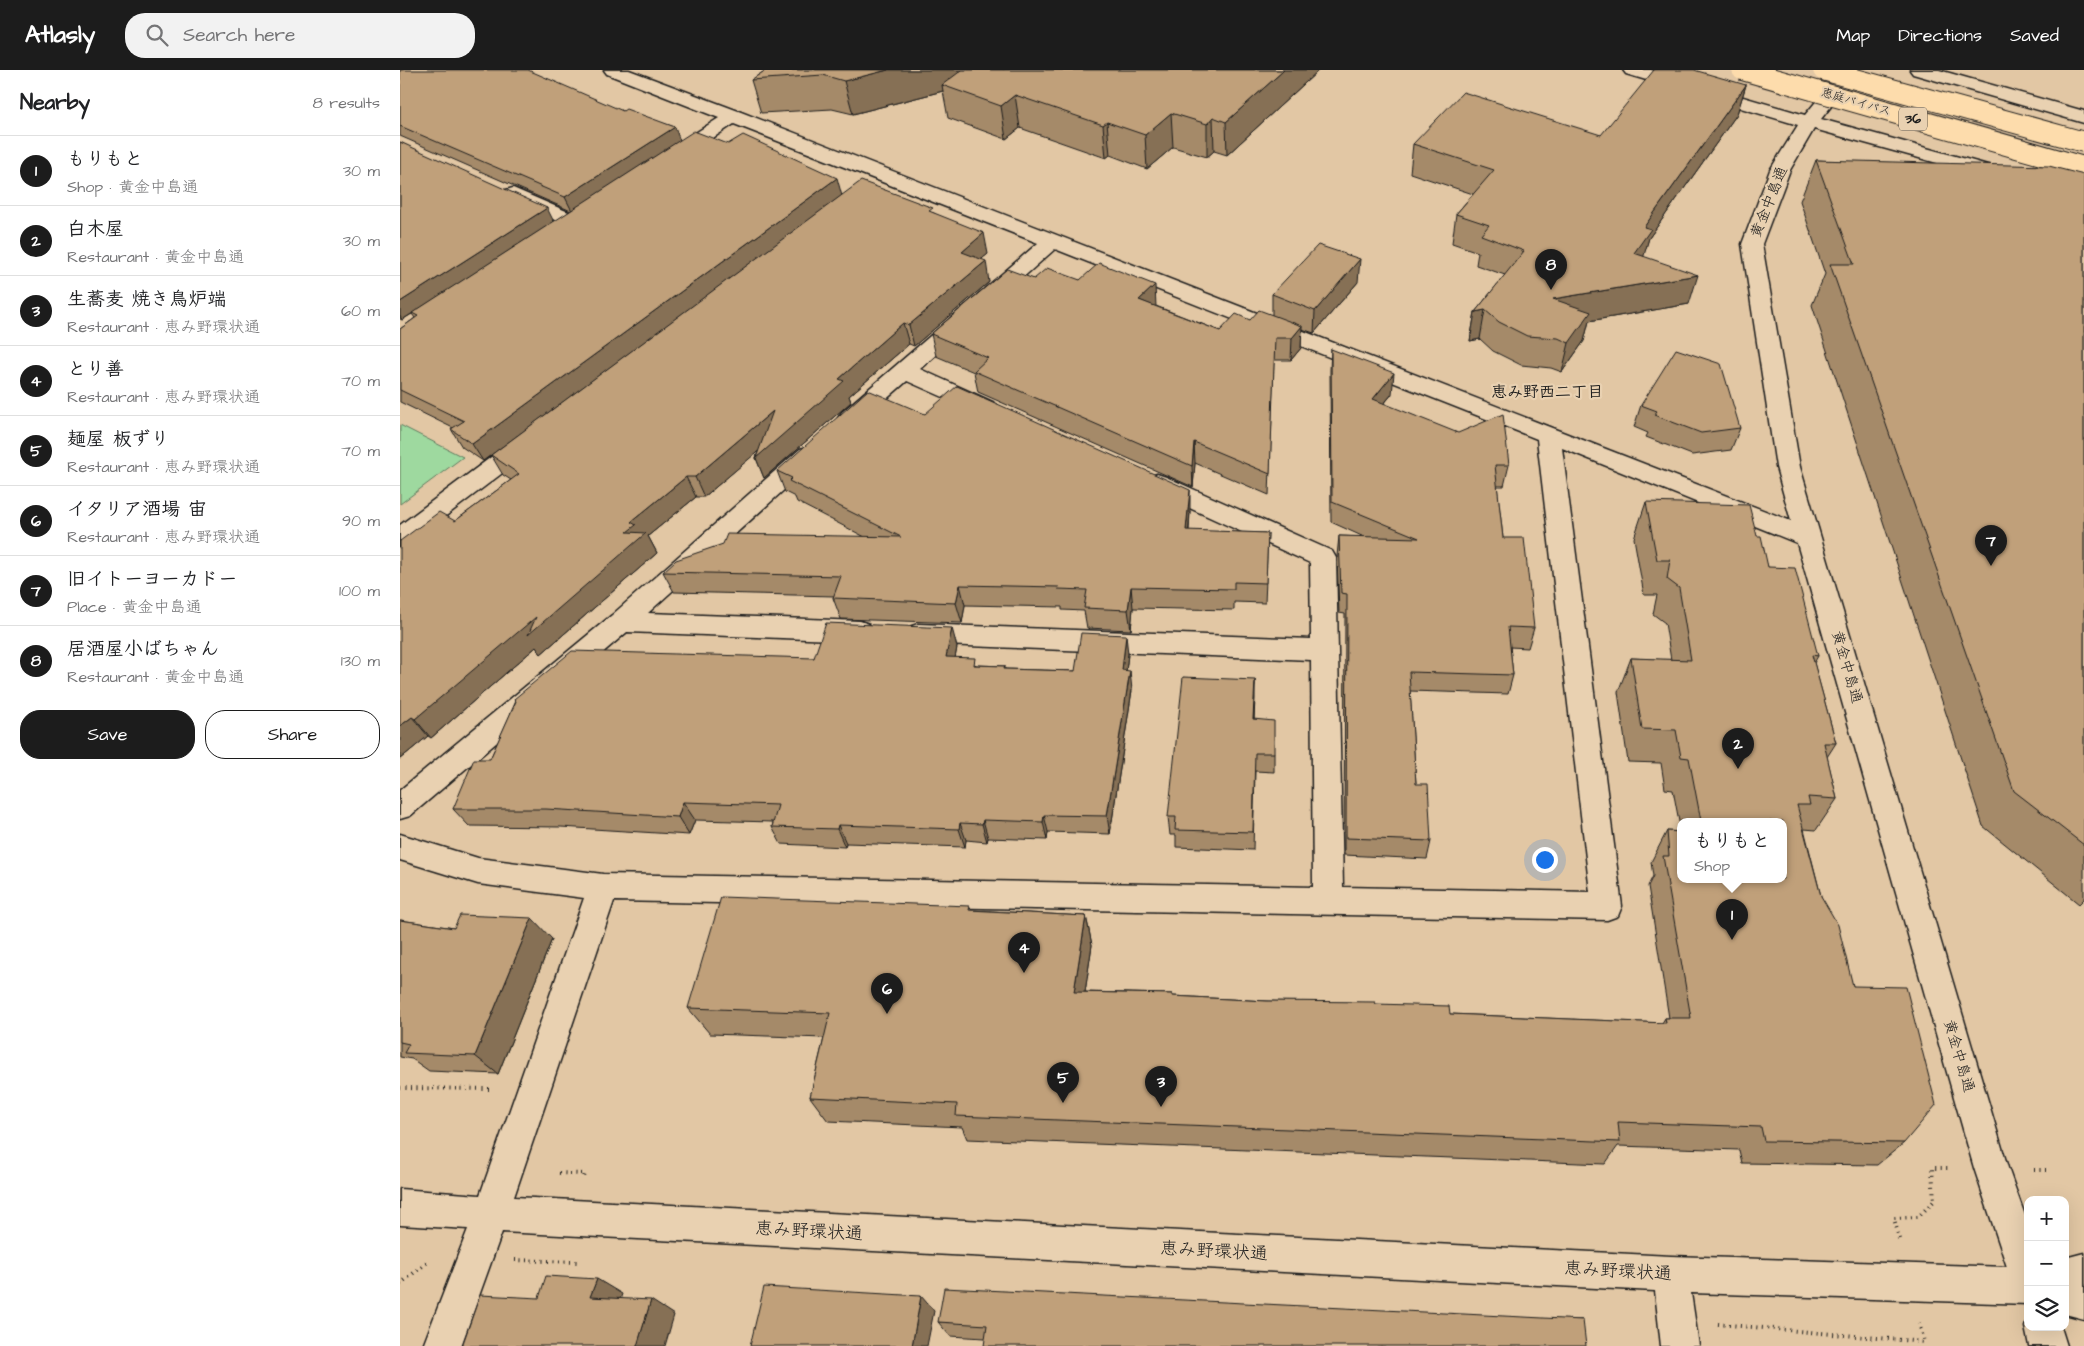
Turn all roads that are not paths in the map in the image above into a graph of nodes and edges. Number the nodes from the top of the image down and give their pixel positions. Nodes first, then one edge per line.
1 (613, 70) edge
2 (1632, 70) edge
3 (1742, 70) edge
4 (1823, 70) edge
5 (1851, 70) edge
6 (1919, 70) edge
7 (734, 116) junction
8 (2084, 117) edge
9 (1808, 122) junction
10 (2084, 142) edge
11 (662, 163) edge
12 (2084, 167) edge
13 (2014, 178) edge
14 (495, 186) edge
15 (573, 221) edge
16 (1052, 241) junction
17 (903, 370) junction
18 (1010, 418) edge
19 (543, 431) edge
20 (1548, 434) junction
21 (1136, 474) edge
22 (400, 538) edge
23 (1810, 538) junction
24 (621, 622) junction
25 (1323, 650) junction
26 (400, 807) edge
27 (400, 847) edge
28 (603, 887) junction
29 (1328, 899) junction
30 (400, 1207) edge
31 (491, 1214) junction
32 (2024, 1265) edge
33 (2084, 1271) edge
34 (1671, 1274) junction
35 (2069, 1275) edge
36 (2024, 1286) edge
37 (2069, 1297) edge
38 (2084, 1301) edge
39 (2043, 1331) edge
40 (442, 1346) edge
41 (1680, 1346) edge
42 (2048, 1346) edge

1 - 7 street
2 - 9 street
3 - 12 highway, 恵庭バイパス / 36, bridge
4 - 10 highway, 恵庭バイパス / 36, bridge
5 - 9 street, 黄金中島通
6 - 8 street
7 - 11 street
7 - 16 street
9 - 13 street
9 - 23 street, 黄金中島通
14 - 15 street
16 - 17 street
16 - 20 street
17 - 18 street
17 - 24 street
19 - 22 street
20 - 23 street
20 - 29 street
21 - 25 street
23 - 32 street, 黄金中島通
24 - 25 street
24 - 26 street
25 - 29 street
27 - 28 street
28 - 29 street
28 - 31 street
30 - 31 street, 恵み野環状通
31 - 34 street, 恵み野環状通
31 - 40 street
33 - 35 street
34 - 36 street, 恵み野環状通
34 - 41 street
37 - 38 street
39 - 42 street

